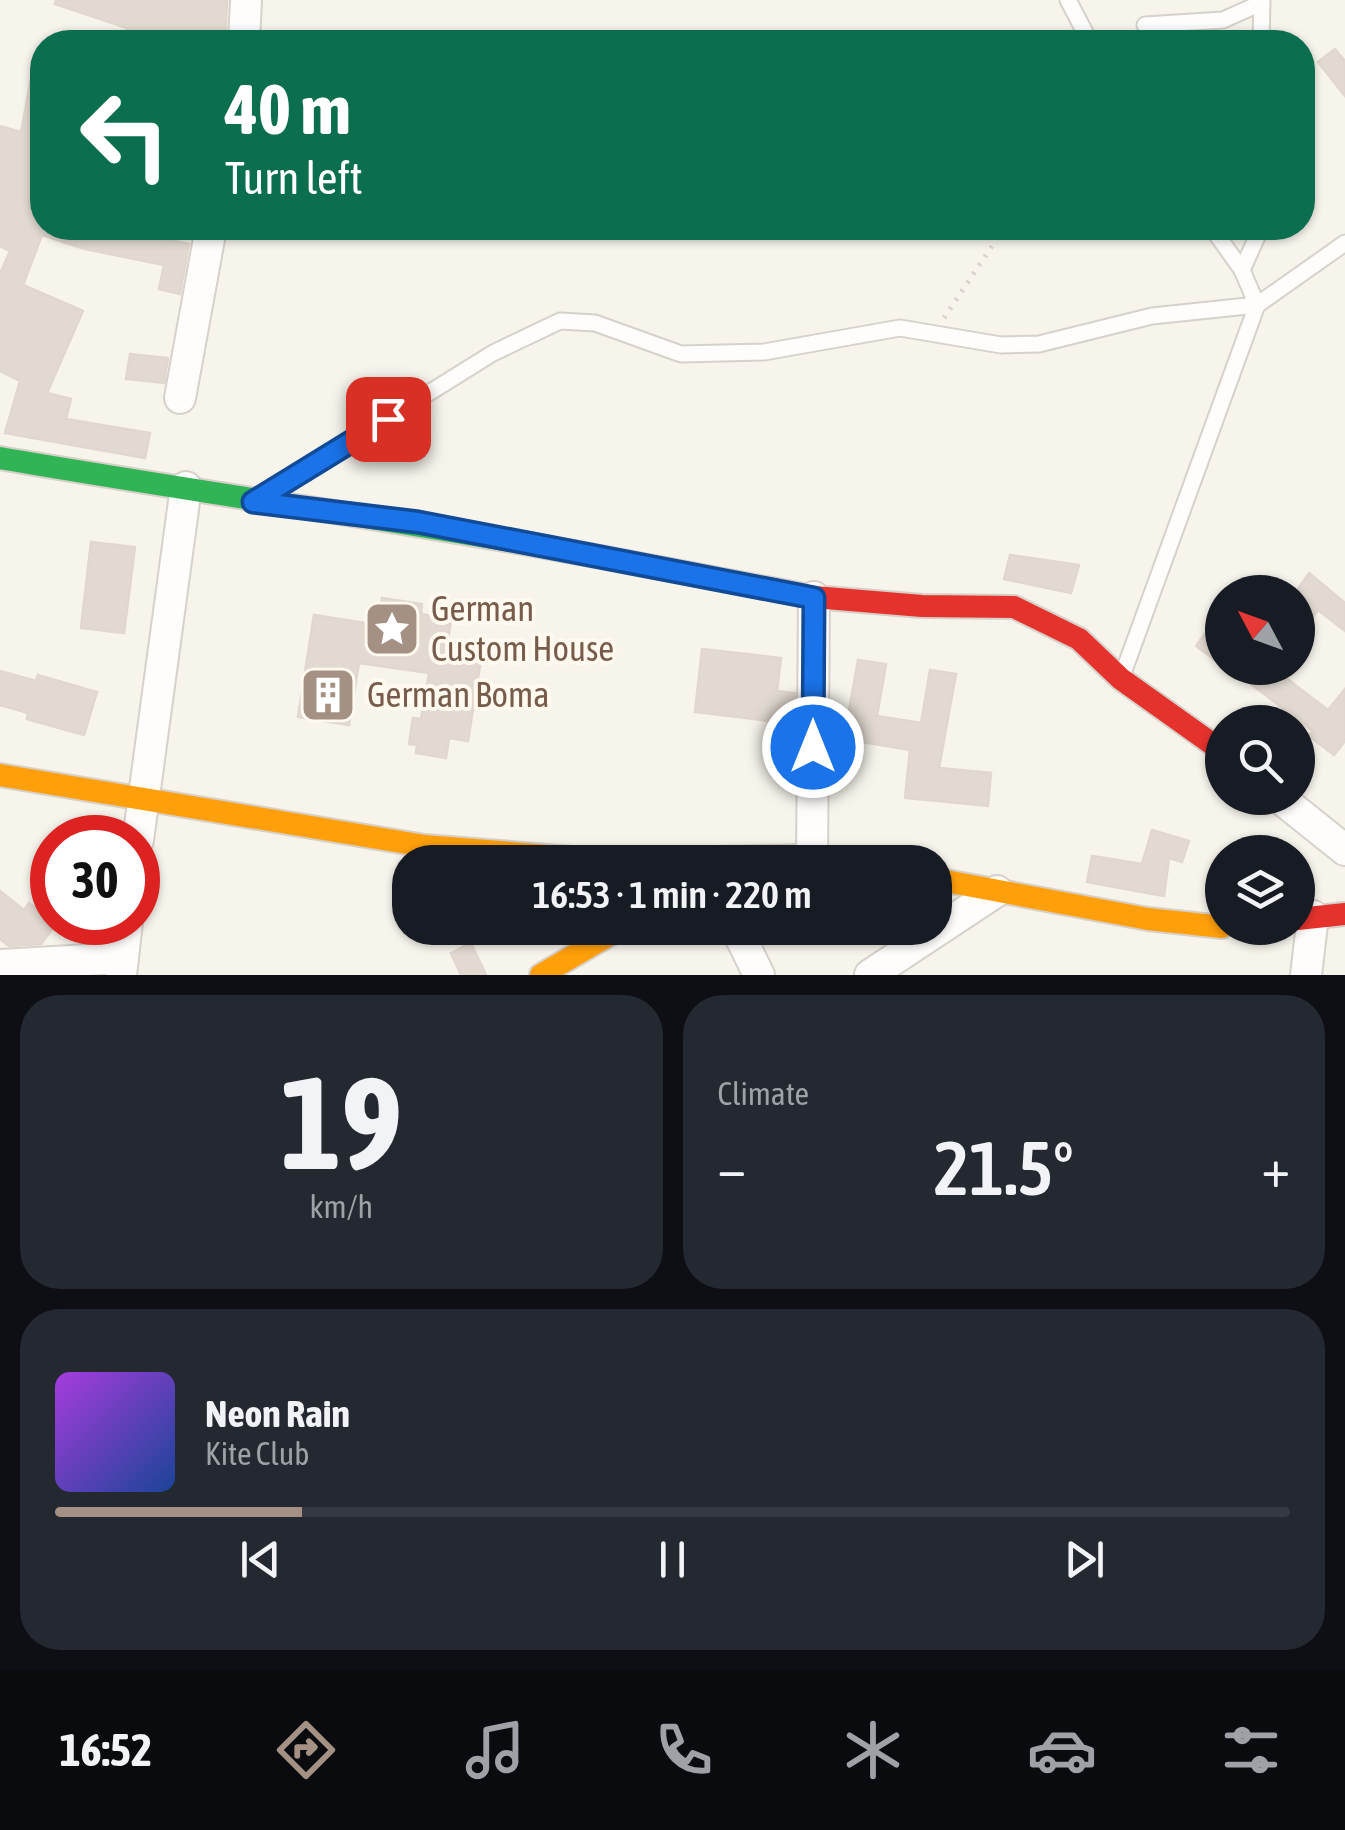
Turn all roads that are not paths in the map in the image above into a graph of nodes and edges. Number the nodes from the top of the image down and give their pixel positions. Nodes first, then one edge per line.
1 (246, 0) edge
2 (1068, 0) edge
3 (1261, 2) edge
4 (1146, 26) dead end
5 (245, 30) edge
6 (1084, 30) edge
7 (1261, 30) edge
8 (209, 240) edge
9 (1221, 240) edge
10 (1256, 240) edge
11 (1345, 243) edge
12 (1242, 270) junction
13 (1257, 305) junction
14 (180, 398) dead end
15 (0, 458) edge
16 (186, 487) junction
17 (253, 502) junction
18 (814, 598) junction
19 (1121, 680) junction
20 (1205, 739) edge
21 (0, 775) edge
22 (143, 800) junction
23 (141, 815) edge
24 (1301, 815) edge
25 (419, 845) edge
26 (812, 845) edge
27 (1345, 850) edge
28 (952, 882) edge
29 (997, 890) junction
30 (1345, 914) edge
31 (1315, 917) edge
32 (1205, 925) edge
33 (592, 945) edge
34 (744, 945) edge
35 (1305, 945) edge
36 (0, 966) edge
37 (122, 966) edge
38 (541, 975) edge
39 (758, 975) edge
40 (870, 975) edge
41 (1306, 975) edge

1 - 5 street
2 - 6 lane
3 - 4 lane
3 - 7 lane
8 - 14 street
9 - 12 lane
10 - 12 lane
11 - 13 lane
12 - 13 lane
13 - 17 lane
13 - 19 lane
15 - 16 street
16 - 17 street
16 - 22 street
17 - 18 street
18 - 19 street
18 - 26 street
19 - 20 street
21 - 22 street
22 - 23 street
22 - 25 street
24 - 27 street
28 - 29 street
29 - 32 street
29 - 40 street
30 - 31 street
33 - 38 street
34 - 39 street
35 - 41 street
36 - 37 street

